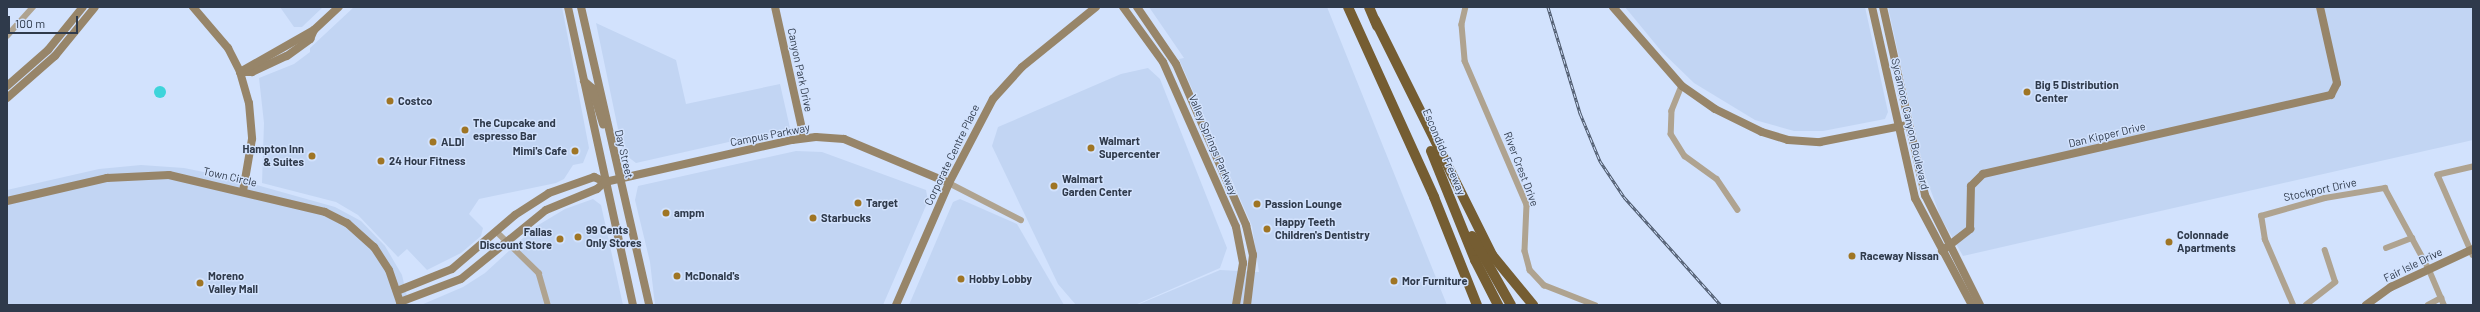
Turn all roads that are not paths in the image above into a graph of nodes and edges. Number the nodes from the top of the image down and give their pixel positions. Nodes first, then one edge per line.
1 (33, 7) edge
2 (83, 7) edge
3 (95, 7) edge
4 (193, 7) edge
5 (339, 7) edge
6 (568, 7) edge
7 (581, 7) edge
8 (775, 7) edge
9 (1096, 7) edge
10 (1123, 7) edge
11 (1137, 7) edge
12 (1348, 7) edge
13 (1369, 7) edge
14 (1466, 7) edge
15 (1613, 7) edge
16 (1872, 7) edge
17 (1883, 7) edge
18 (2320, 7) edge
19 (1375, 20) junction
20 (7, 36) edge
21 (240, 72) junction
22 (584, 81) junction
23 (7, 86) edge
24 (1682, 86) junction
25 (7, 98) edge
26 (1907, 125) junction
27 (1898, 127) junction
28 (608, 134) junction
29 (804, 138) junction
30 (2473, 167) edge
31 (1440, 172) junction
32 (618, 178) junction
33 (605, 182) junction
34 (949, 183) junction
35 (244, 191) junction
36 (1434, 197) junction
37 (7, 201) edge
38 (1738, 210) dead end
39 (1021, 220) dead end
40 (497, 232) junction
41 (2412, 238) junction
42 (507, 241) junction
43 (1946, 248) junction
44 (2386, 248) dead end
45 (2325, 250) dead end
46 (2472, 251) edge
47 (2429, 269) junction
48 (397, 291) junction
49 (2441, 298) junction
50 (400, 304) edge
51 (548, 305) edge
52 (633, 305) edge
53 (648, 305) edge
54 (896, 305) edge
55 (1236, 305) edge
56 (1247, 305) edge
57 (1470, 305) edge
58 (1477, 305) edge
59 (1498, 305) edge
60 (1511, 305) edge
61 (1533, 305) edge
62 (1595, 305) edge
63 (1972, 305) edge
64 (1980, 305) edge
65 (2293, 305) edge
66 (2306, 305) edge
67 (2366, 305) edge
68 (2428, 305) edge
69 (2444, 305) edge

1 - 20 street
2 - 23 street
3 - 25 street
4 - 21 street
5 - 21 street
6 - 22 street
7 - 28 street, Day Street
8 - 29 street, Canyon Park Drive
9 - 34 street, Corporate Centre Place
10 - 55 street, Valley Springs Parkway
11 - 56 street, Valley Springs Parkway
12 - 36 highway
13 - 19 highway, Escondido Freeway
14 - 62 street, River Crest Drive
15 - 24 street
16 - 27 street, Sycamore Canyon Boulevard
17 - 26 street, Sycamore Canyon Boulevard
18 - 43 street, Dan Kipper Drive
19 - 31 highway, Escondido Freeway
19 - 61 highway
21 - 35 street
22 - 28 street
22 - 33 street
24 - 27 street
24 - 38 street
26 - 27 street
26 - 43 street, Sycamore Canyon Boulevard
27 - 43 street, Sycamore Canyon Boulevard
28 - 32 street, Day Street
29 - 32 street, Campus Parkway
29 - 34 street, Campus Parkway
30 - 46 street
31 - 59 highway, Escondido Freeway
31 - 60 highway
32 - 33 street, Campus Parkway
32 - 53 street, Day Street
33 - 40 street, Campus Parkway
33 - 42 street, Campus Parkway
33 - 52 street
34 - 39 street, Campus Parkway
34 - 54 street, Corporate Centre Place
35 - 37 street, Town Circle
35 - 48 street, Town Circle
36 - 57 highway
36 - 58 highway
40 - 42 street
40 - 48 street, Campus Parkway
41 - 44 street
41 - 47 street
41 - 65 street, Stockport Drive
42 - 50 street, Campus Parkway
42 - 51 street
43 - 63 street, Sycamore Canyon Boulevard
43 - 64 street, Sycamore Canyon Boulevard
45 - 66 street
46 - 47 street, Fair Isle Drive
47 - 49 street
47 - 67 street, Fair Isle Drive
48 - 50 street, Town Circle
49 - 68 street
49 - 69 street

